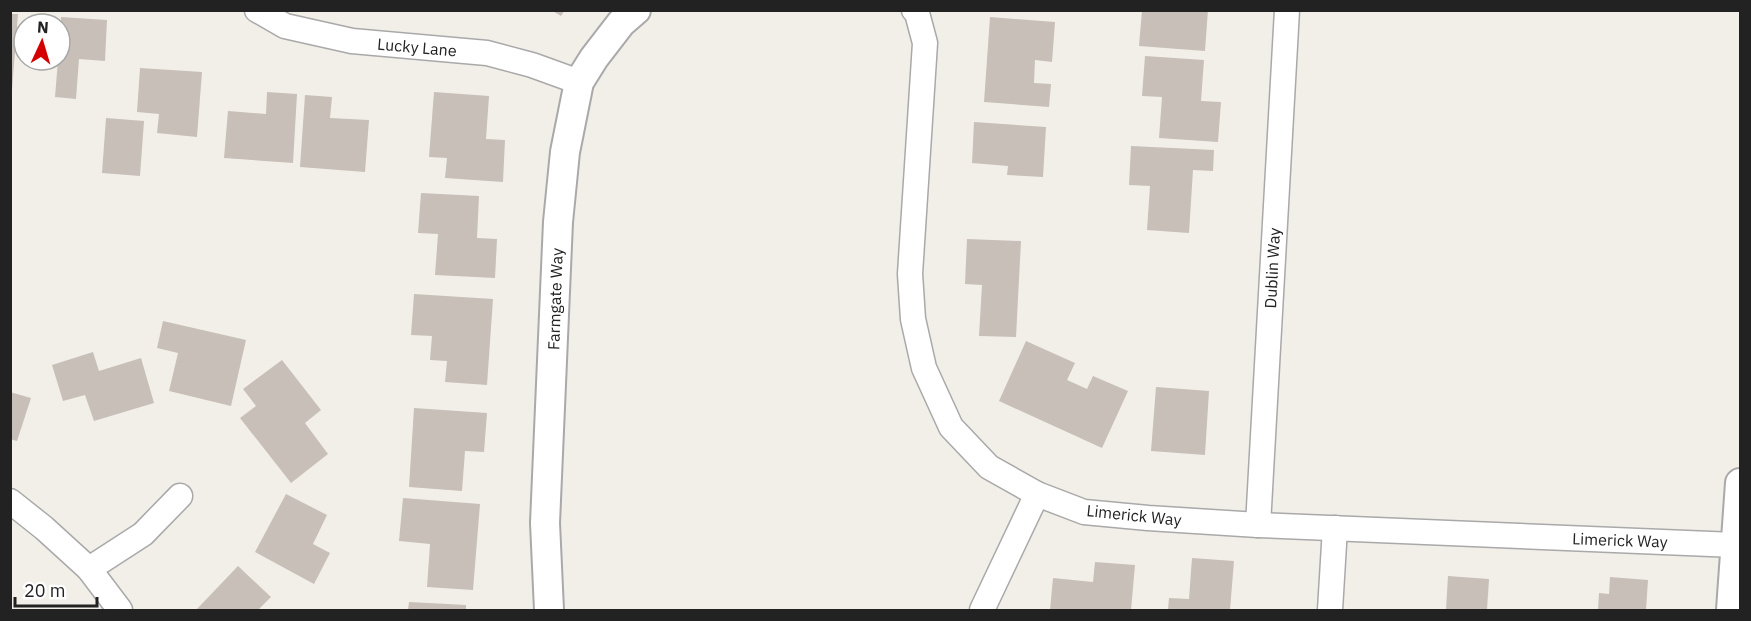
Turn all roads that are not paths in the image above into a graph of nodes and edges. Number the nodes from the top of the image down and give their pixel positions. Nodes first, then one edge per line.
1 (257, 10) edge
2 (636, 10) edge
3 (914, 10) edge
4 (1287, 10) edge
5 (579, 82) junction
6 (1740, 483) edge
7 (1037, 494) junction
8 (180, 496) dead end
9 (10, 501) edge
10 (1258, 525) junction
11 (1335, 528) junction
12 (1735, 545) junction
13 (89, 568) junction
14 (120, 610) edge
15 (549, 610) edge
16 (982, 610) edge
17 (1330, 610) edge
18 (1731, 610) edge

1 - 5 street, Lucky Lane
2 - 5 street, Farmgate Way
3 - 7 street, Limerick Way
4 - 10 street, Dublin Way
5 - 15 street, Farmgate Way
6 - 12 street
7 - 10 street, Limerick Way
7 - 16 street
8 - 13 street
9 - 13 street
10 - 11 street, Limerick Way
11 - 12 street, Limerick Way
11 - 17 street
12 - 18 street
13 - 14 street

